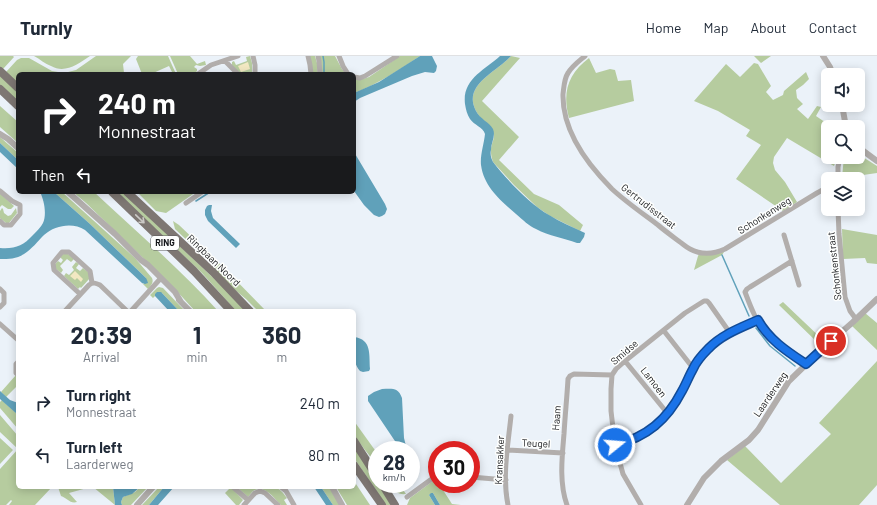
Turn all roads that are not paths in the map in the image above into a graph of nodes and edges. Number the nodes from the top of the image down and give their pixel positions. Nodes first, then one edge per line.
1 (238, 56) edge
2 (253, 56) edge
3 (308, 56) edge
4 (318, 56) edge
5 (338, 56) edge
6 (397, 56) edge
7 (585, 56) edge
8 (823, 56) edge
9 (225, 61) junction
10 (830, 68) edge
11 (0, 71) edge
12 (201, 72) edge
13 (236, 72) edge
14 (255, 72) edge
15 (311, 72) edge
16 (320, 72) edge
17 (347, 72) edge
18 (356, 77) edge
19 (16, 86) edge
20 (0, 89) edge
21 (16, 104) edge
22 (0, 129) edge
23 (0, 134) edge
24 (8, 139) junction
25 (16, 146) edge
26 (865, 152) edge
27 (877, 161) edge
28 (0, 191) edge
29 (821, 191) edge
30 (70, 194) edge
31 (114, 194) edge
32 (129, 194) edge
33 (199, 194) edge
34 (186, 203) dead end
35 (838, 216) edge
36 (0, 221) edge
37 (784, 235) dead end
38 (707, 253) joint
39 (792, 261) junction
40 (160, 280) junction
41 (92, 283) junction
42 (799, 285) dead end
43 (0, 289) edge
44 (80, 294) junction
45 (877, 299) edge
46 (0, 307) edge
47 (67, 309) edge
48 (125, 309) edge
49 (133, 309) edge
50 (188, 309) edge
51 (229, 309) edge
52 (248, 309) edge
53 (856, 319) junction
54 (758, 320) junction
55 (0, 324) edge
56 (664, 331) junction
57 (730, 333) junction
58 (16, 338) edge
59 (625, 361) junction
60 (806, 364) junction
61 (693, 368) junction
62 (612, 375) junction
63 (668, 414) junction
64 (511, 416) dead end
65 (356, 444) edge
66 (615, 445) junction
67 (507, 450) junction
68 (563, 453) junction
69 (368, 463) edge
70 (356, 468) edge
71 (480, 477) edge
72 (506, 480) junction
73 (428, 482) edge
74 (151, 489) edge
75 (235, 489) edge
76 (283, 489) edge
77 (333, 489) edge
78 (336, 493) junction
79 (388, 493) edge
80 (407, 497) dead end
81 (246, 503) edge
82 (137, 505) edge
83 (278, 505) edge
84 (294, 505) edge
85 (342, 505) edge
86 (346, 505) edge
87 (382, 505) edge
88 (395, 505) edge
89 (508, 505) edge
90 (567, 505) edge
91 (640, 505) edge
92 (687, 505) edge

1 - 9 street
2 - 14 street
3 - 15 street
4 - 16 street
5 - 17 street
6 - 18 street
7 - 38 street, Gertrudisstraat
8 - 10 street
9 - 12 street
9 - 13 street
11 - 19 main road
20 - 21 main road
22 - 24 street
23 - 24 street
24 - 25 street
26 - 27 street
28 - 36 street
29 - 38 street, Schonkenweg
30 - 40 street
31 -> 51 main road, RING
32 - 52 main road, Ringbaan Noord / RING
33 - 34 street
35 - 53 street, Schonkenstraat
37 - 39 street
39 - 42 street
39 - 54 street
40 - 49 street
40 - 50 street
41 - 44 street
41 - 44 street
41 - 48 street
43 - 46 street
44 - 47 street
45 - 53 street, Laarderweg
53 - 60 street, Laarderweg
54 - 57 street
54 - 60 street
55 - 58 street
56 - 57 street, Smidse
56 - 59 street, Smidse
56 - 61 street
57 - 61 street
59 - 62 street, Smidse
59 - 63 street, Lamoen
60 - 92 street, Laarderweg
61 - 63 street
62 - 66 street, Smidse
62 - 68 street, Haam
63 - 66 street
64 - 67 street, Kransakker
65 - 69 main road
66 - 91 street, Smidse
67 - 68 street, Teugel
67 - 72 street, Kransakker
68 - 90 street, Haam
70 - 87 main road
71 - 72 street
72 - 89 street, Kransakker
73 - 80 street
74 - 82 street
75 - 81 street
76 - 84 street
77 - 78 street
78 - 85 street
78 - 86 street
79 - 88 main road
81 - 83 street

